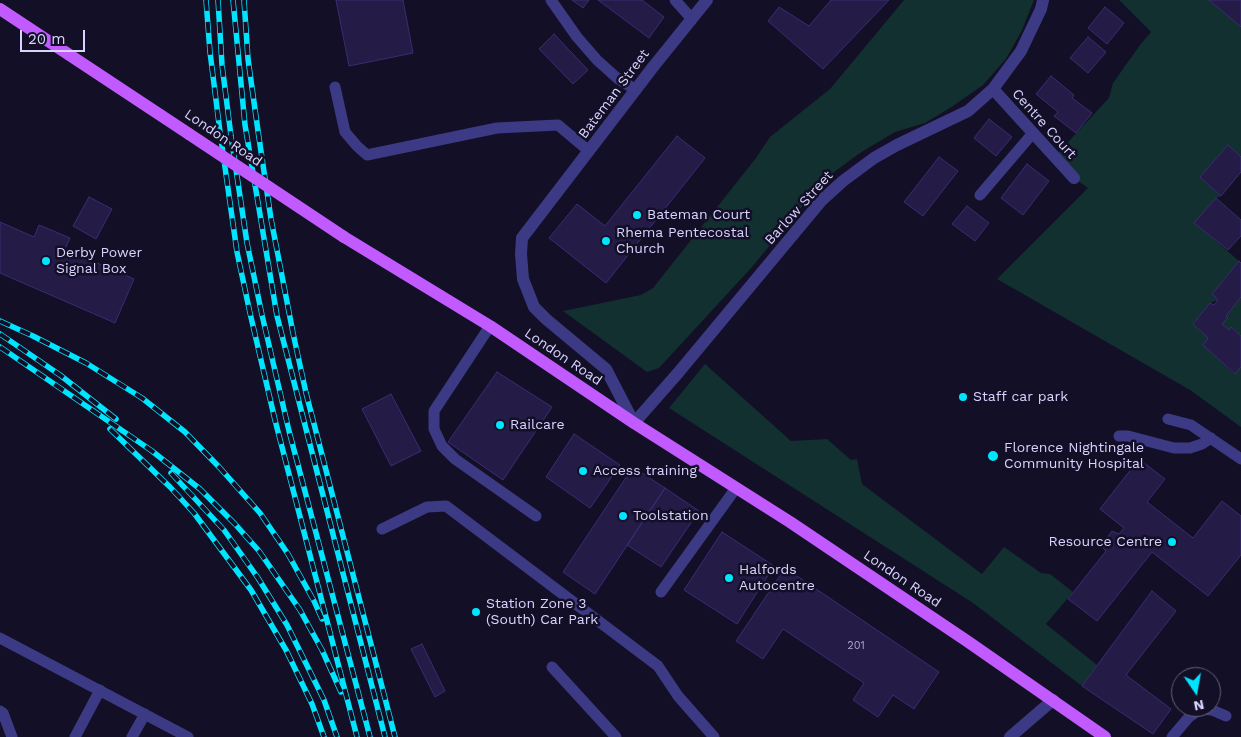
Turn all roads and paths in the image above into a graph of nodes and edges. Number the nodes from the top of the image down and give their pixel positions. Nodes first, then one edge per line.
1 (551, 0) edge
2 (675, 0) edge
3 (707, 0) edge
4 (1043, 0) edge
5 (0, 9) edge
6 (692, 19) junction
7 (335, 87) dead end
8 (993, 89) junction
9 (636, 90) junction
10 (1032, 133) junction
11 (589, 151) junction
12 (1074, 178) dead end
13 (980, 195) dead end
14 (490, 326) junction
15 (1168, 419) dead end
16 (634, 423) junction
17 (1119, 436) dead end
18 (1211, 438) junction
19 (1241, 459) edge
20 (736, 488) junction
21 (536, 516) dead end
22 (382, 529) dead end
23 (661, 592) dead end
24 (0, 638) edge
25 (552, 667) dead end
26 (100, 690) junction
27 (1054, 700) junction
28 (0, 711) edge
29 (145, 714) junction
30 (1226, 716) dead end
31 (12, 737) edge
32 (75, 737) edge
33 (132, 737) edge
34 (188, 737) edge
35 (616, 737) edge
36 (714, 737) edge
37 (1010, 737) edge
38 (1106, 737) edge
39 (1172, 737) edge

1 - 9 lane
2 - 6 lane
3 - 6 street, Bateman Street
4 - 8 street, Barlow Street
5 - 14 main road, London Road, bridge
6 - 9 street, Bateman Street
7 - 11 lane
8 - 10 street, Centre Court
8 - 16 street, Barlow Street
9 - 11 street, Bateman Street
10 - 12 street, Centre Court
10 - 13 lane
11 - 16 street, Bateman Street
14 - 16 main road, London Road
14 - 21 lane
15 - 18 lane
16 - 20 main road, London Road
17 - 18 lane
18 - 19 lane
20 - 23 lane
20 - 27 main road, London Road
22 - 36 lane
24 - 26 lane
25 - 35 lane
26 - 29 lane
26 - 32 lane
27 - 37 street
27 - 38 main road, London Road
28 - 31 lane
29 - 33 lane
29 - 34 lane
30 - 39 lane

